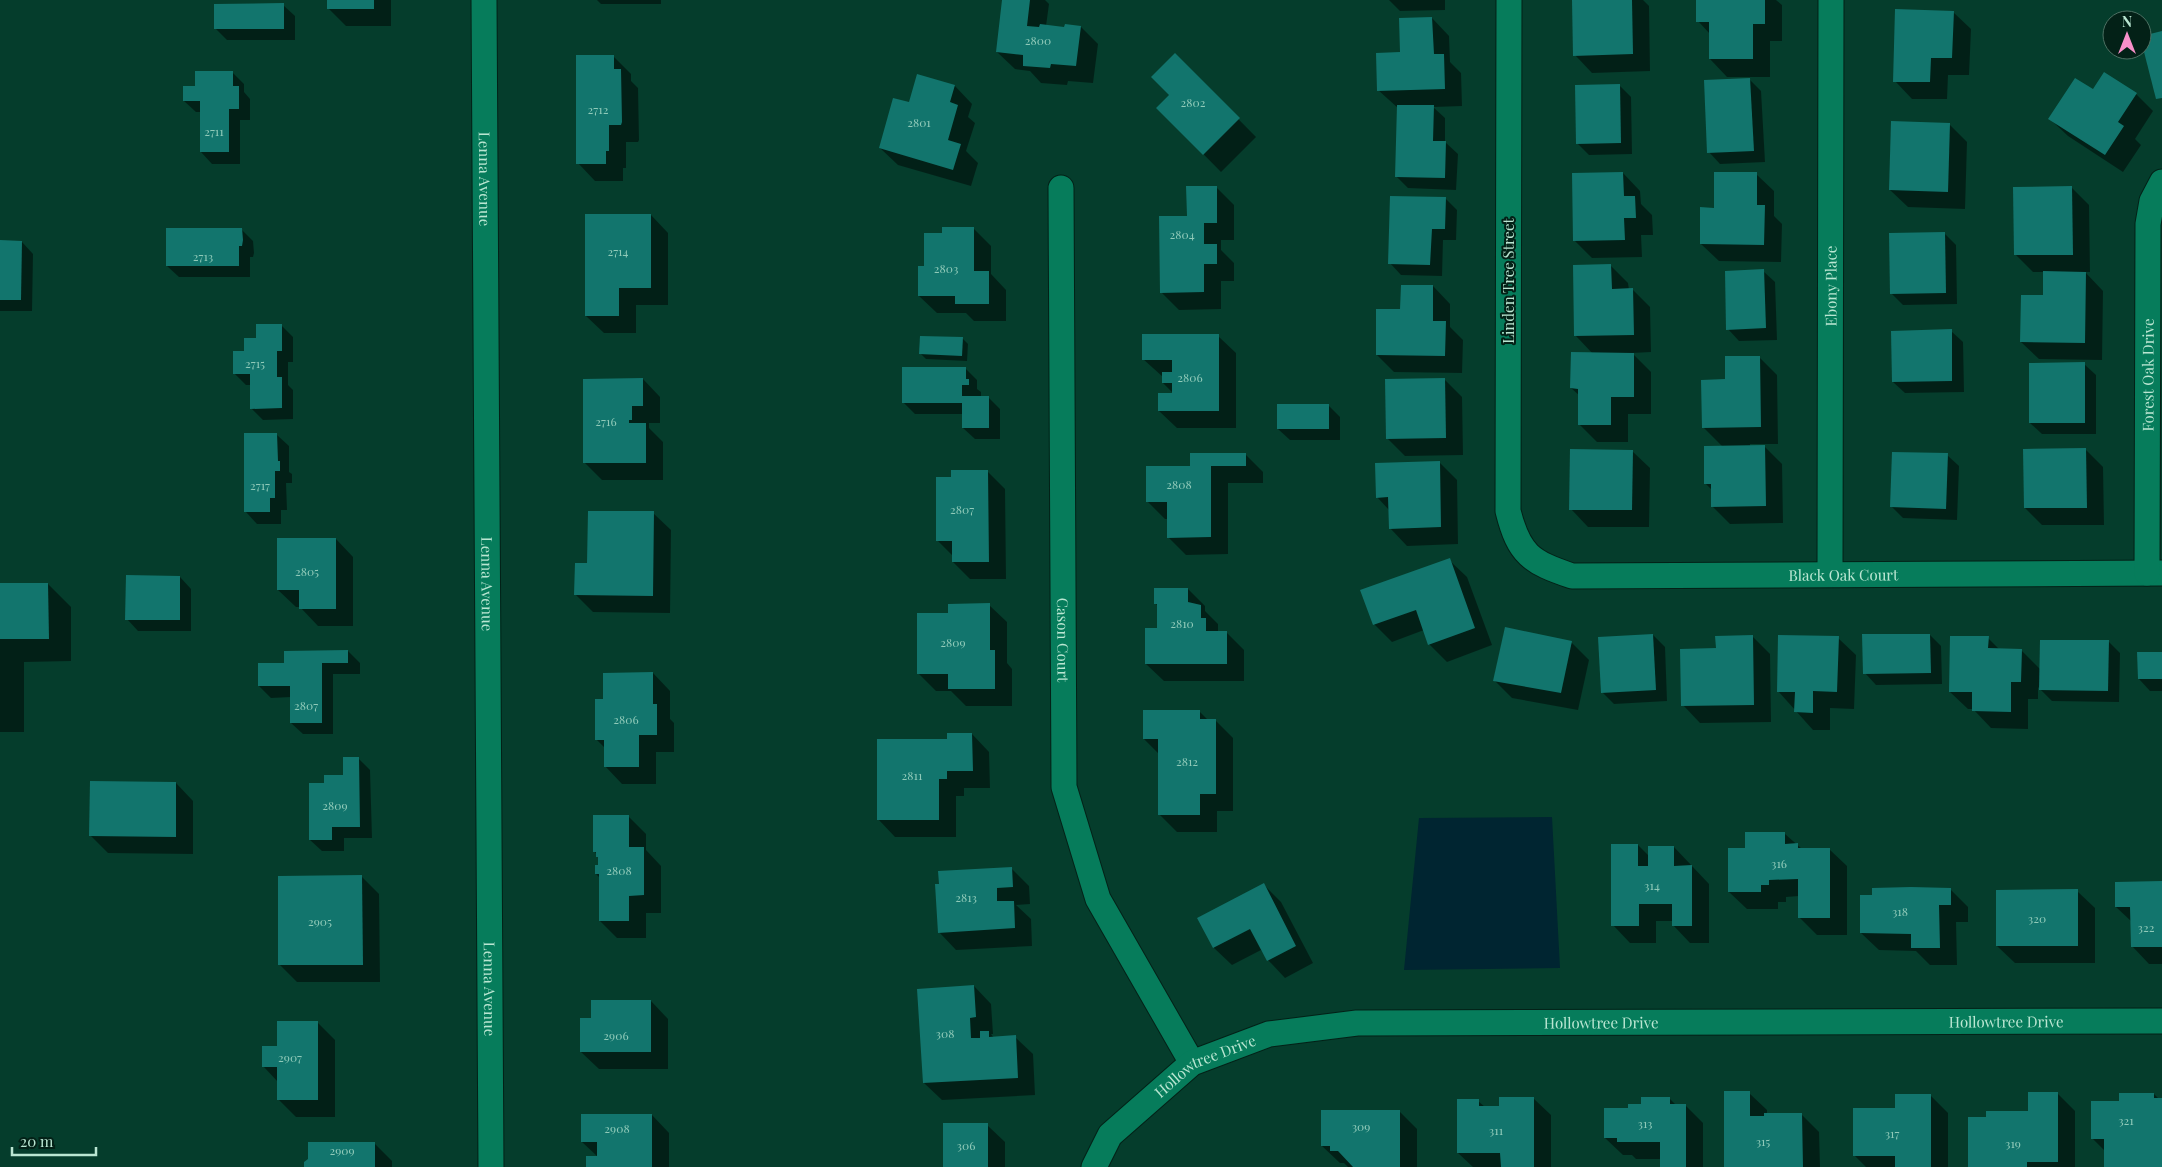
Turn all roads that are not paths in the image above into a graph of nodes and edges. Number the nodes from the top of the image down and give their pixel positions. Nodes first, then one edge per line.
1 (484, 0) edge
2 (1509, 0) edge
3 (1831, 0) edge
4 (2162, 182) edge
5 (1061, 188) dead end
6 (1528, 557) joint
7 (2154, 573) edge
8 (1830, 574) junction
9 (2162, 1021) edge
10 (1192, 1063) junction
11 (491, 1167) edge
12 (1094, 1167) edge

1 - 11 street, Lenna Avenue
2 - 6 street, Linden Tree Street
3 - 8 street, Ebony Place
4 - 7 street, Forest Oak Drive
5 - 10 street, Cason Court
6 - 8 street, Black Oak Court
7 - 8 street, Black Oak Court
9 - 10 street, Hollowtree Drive
10 - 12 street, Hollowtree Drive

